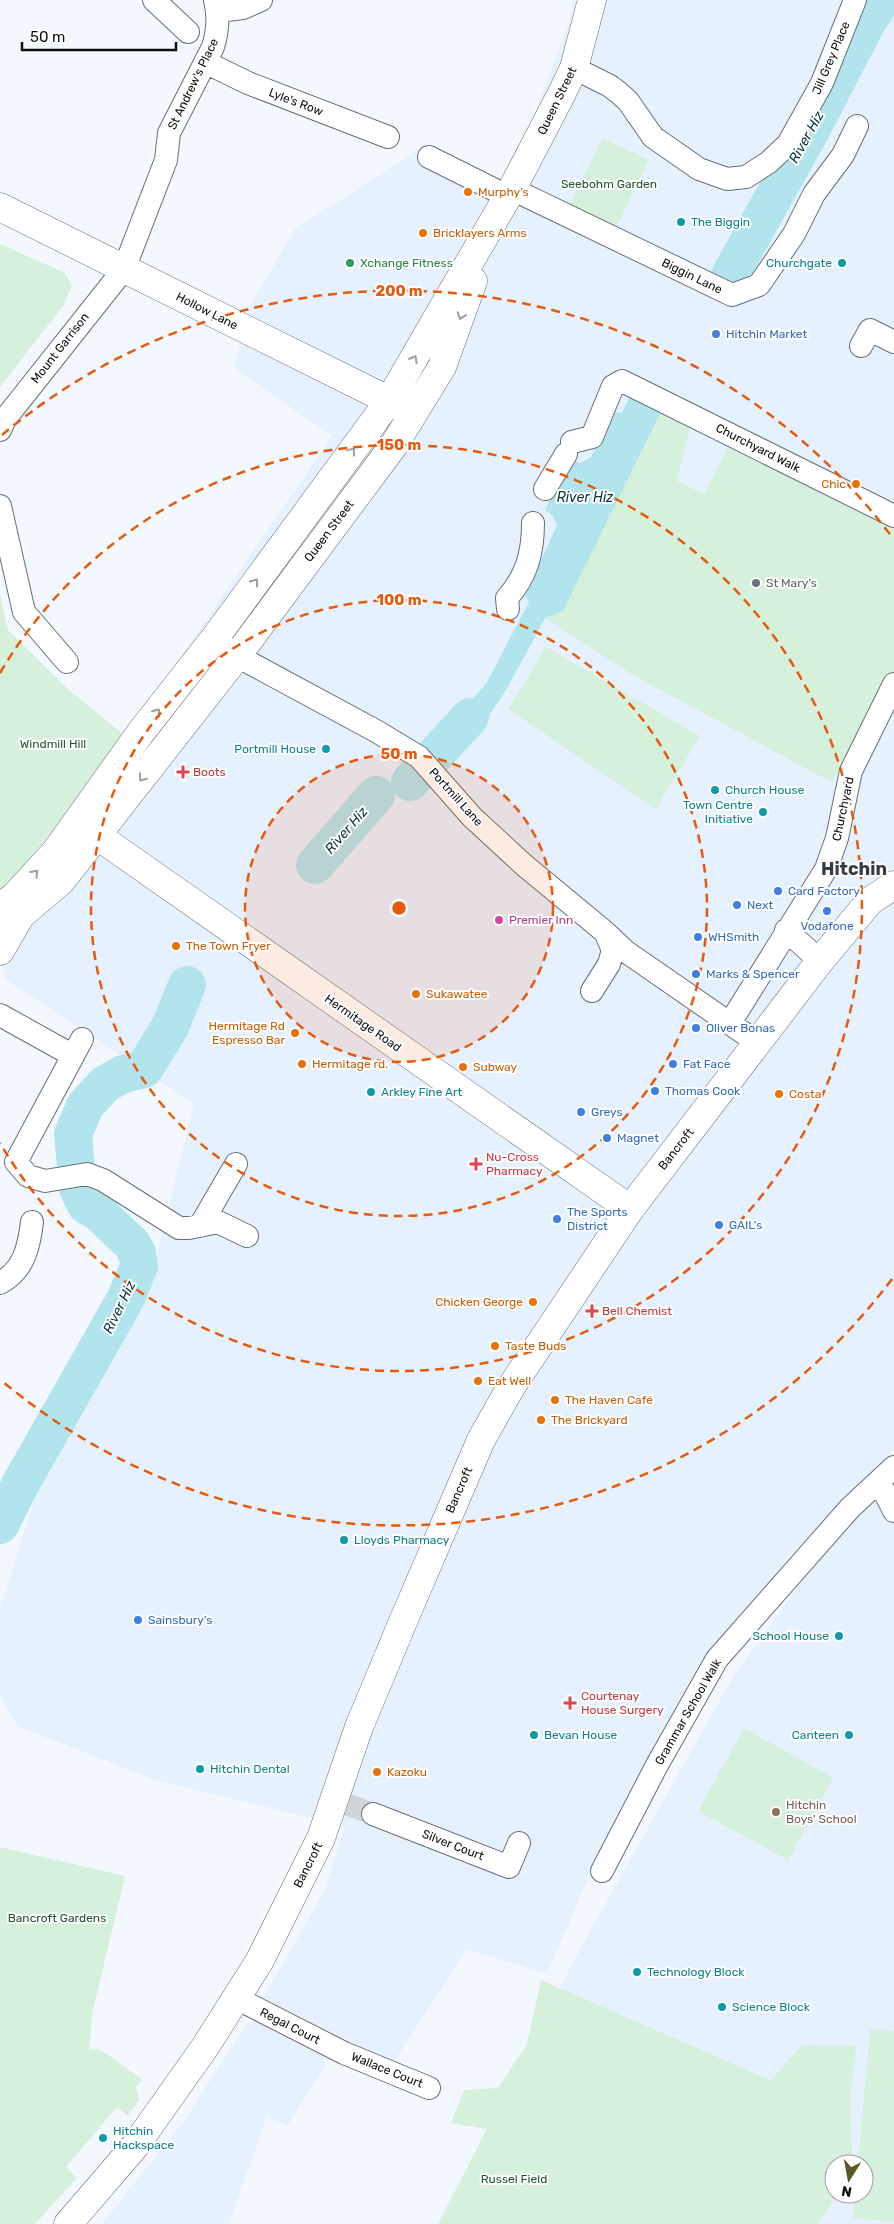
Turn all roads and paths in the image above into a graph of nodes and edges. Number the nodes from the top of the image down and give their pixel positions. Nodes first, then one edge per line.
1 (154, 0) edge
2 (261, 0) edge
3 (592, 0) edge
4 (855, 0) edge
5 (217, 5) edge
6 (188, 32) dead end
7 (205, 62) junction
8 (574, 68) junction
9 (857, 126) dead end
10 (388, 137) dead end
11 (429, 157) dead end
12 (510, 192) junction
13 (0, 207) edge
14 (124, 269) junction
15 (894, 342) edge
16 (861, 346) dead end
17 (389, 401) junction
18 (414, 413) junction
19 (0, 430) edge
20 (0, 506) edge
21 (894, 516) edge
22 (508, 609) dead end
23 (214, 639) junction
24 (237, 656) junction
25 (67, 662) dead end
26 (894, 684) edge
27 (87, 829) junction
28 (894, 885) edge
29 (7, 916) edge
30 (786, 930) junction
31 (604, 932) junction
32 (0, 951) edge
33 (820, 961) junction
34 (592, 991) dead end
35 (0, 1015) edge
36 (730, 1023) junction
37 (758, 1043) junction
38 (236, 1164) dead end
39 (630, 1209) junction
40 (32, 1222) dead end
41 (200, 1226) junction
42 (247, 1236) dead end
43 (0, 1283) edge
44 (886, 1474) edge
45 (894, 1511) edge
46 (373, 1814) tunnel mouth
47 (519, 1843) dead end
48 (602, 1871) dead end
49 (236, 1998) junction
50 (344, 2053) joint
51 (429, 2088) dead end
52 (68, 2224) edge

1 - 6 street
2 - 5 street
3 - 8 street, Queen Street
4 - 8 street, Jill Grey Place
5 - 7 street, St Andrew's Place
7 - 10 street, Lyle's Row
7 - 14 street, St Andrew's Place
8 - 12 street, Queen Street
9 - 12 street, Biggin Lane
11 - 12 street
17 -> 12 street, Queen Street
12 -> 18 street, Queen Street
13 - 14 street, Hollow Lane
14 - 17 street, Hollow Lane
14 - 19 street, Mount Garrison
15 - 16 street
17 - 18 street, Hollow Lane
23 -> 17 street, Queen Street
18 - 24 street, Queen Street
20 - 25 street
21 - 22 street, Churchyard Walk
23 - 24 street, Portmill Lane
27 -> 23 street, Queen Street
24 -> 27 street, Queen Street
24 - 31 street, Portmill Lane
26 - 30 street, Churchyard
27 - 29 street
27 - 39 street, Hermitage Road
28 - 33 street, Bancroft
29 - 32 street
30 - 33 street
30 - 36 street, Churchyard
31 - 34 street
31 - 36 street, Portmill Lane
33 - 37 street, Bancroft
35 - 41 street
36 - 37 street, Portmill Lane
37 - 39 street, Bancroft
38 - 41 street
39 - 49 street, Bancroft
40 - 43 street
41 - 42 street
44 - 45 street, Grammar School Walk
44 - 48 street, Grammar School Walk
46 - 47 street, Silver Court
49 - 50 street, Regal Court
49 - 52 street, Bancroft
50 - 51 street, Wallace Court

